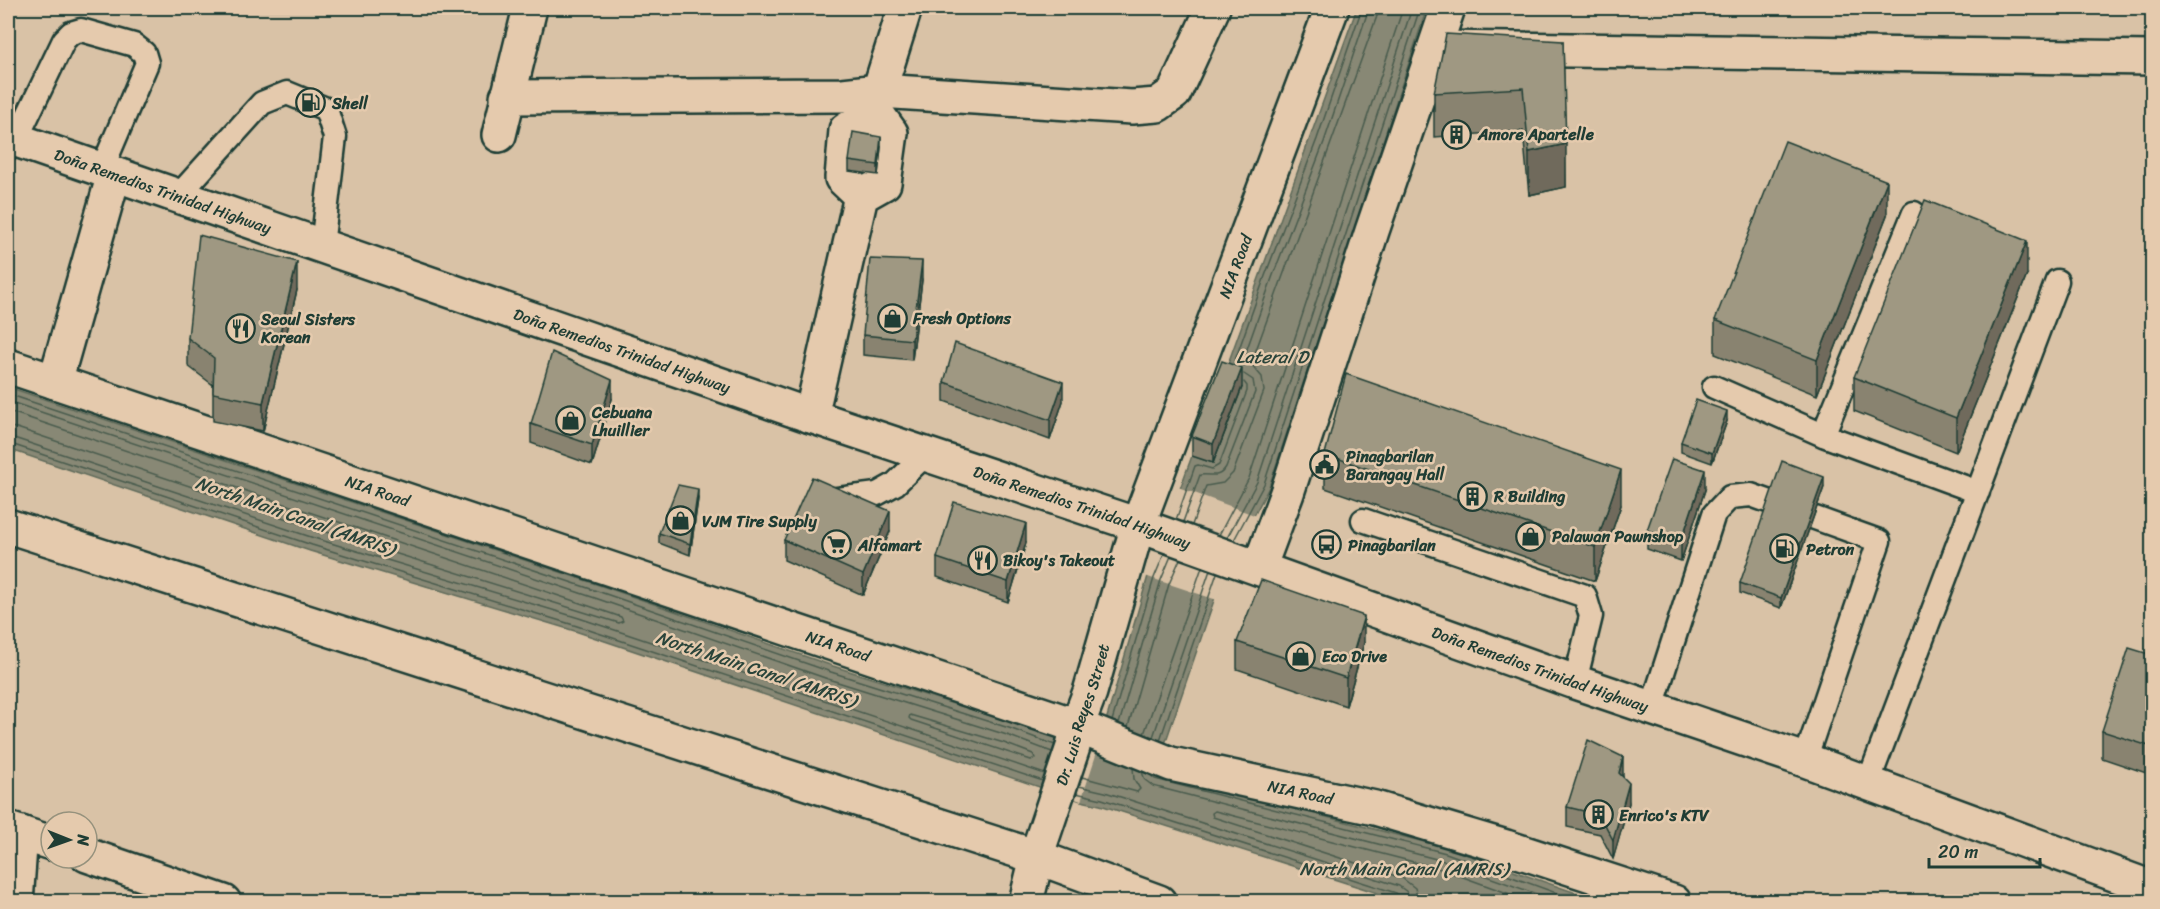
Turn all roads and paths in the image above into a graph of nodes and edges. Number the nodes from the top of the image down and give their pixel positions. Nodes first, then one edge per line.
1 (530, 8) edge
2 (905, 8) edge
3 (1213, 8) edge
4 (1332, 8) edge
5 (1448, 8) edge
6 (1435, 48) junction
7 (2152, 58) edge
8 (507, 97) junction
9 (877, 102) junction
10 (499, 135) dead end
11 (12, 138) edge
12 (108, 172) junction
13 (178, 196) junction
14 (861, 196) junction
15 (1914, 213) dead end
16 (322, 246) junction
17 (2057, 280) dead end
18 (8, 366) edge
19 (55, 382) junction
20 (1714, 387) dead end
21 (811, 416) junction
22 (1823, 435) junction
23 (926, 455) junction
24 (1978, 492) junction
25 (830, 500) edge
26 (1363, 520) dead end
27 (8, 526) edge
28 (1149, 529) junction
29 (1250, 565) junction
30 (1575, 682) junction
31 (1652, 707) junction
32 (1071, 750) junction
33 (1805, 760) junction
34 (1868, 783) junction
35 (14, 831) edge
36 (39, 839) edge
37 (1037, 857) junction
38 (99, 859) edge
39 (2152, 888) edge
40 (16, 902) edge
41 (224, 902) edge
42 (1026, 902) edge
43 (1159, 902) edge
44 (1674, 902) edge

1 - 8 main road
2 - 9 main road
3 - 9 main road
4 - 28 main road, NIA Road
5 - 6 main road
6 - 7 main road
6 - 29 main road
8 - 9 main road
8 - 10 main road
9 - 14 main road
9 - 14 main road
11 - 12 main road, Doña Remedios Trinidad Highway
11 - 12 lane
12 - 13 main road, Doña Remedios Trinidad Highway
12 - 19 main road
13 - 16 main road, Doña Remedios Trinidad Highway
13 - 16 lane
14 - 21 main road
15 - 22 lane
16 - 21 main road, Doña Remedios Trinidad Highway
17 - 24 lane
18 - 19 main road, NIA Road
19 - 32 main road, NIA Road
20 - 22 lane
21 - 23 main road, Doña Remedios Trinidad Highway
22 - 24 lane
23 - 25 lane
23 - 28 main road, Doña Remedios Trinidad Highway
24 - 34 lane
26 - 30 lane
27 - 37 main road
28 - 29 main road, Doña Remedios Trinidad Highway
28 - 32 main road, Dr. Luis Reyes Street
29 - 30 main road, Doña Remedios Trinidad Highway
30 - 31 main road, Doña Remedios Trinidad Highway
31 - 33 main road, Doña Remedios Trinidad Highway
31 - 33 lane
32 - 37 main road, Dr. Luis Reyes Street
32 - 44 main road, NIA Road
33 - 34 main road, Doña Remedios Trinidad Highway
34 - 39 main road, Doña Remedios Trinidad Highway
35 - 36 main road
35 - 40 main road
37 - 42 main road, Dr. Luis Reyes Street
37 - 43 main road
38 - 41 main road

